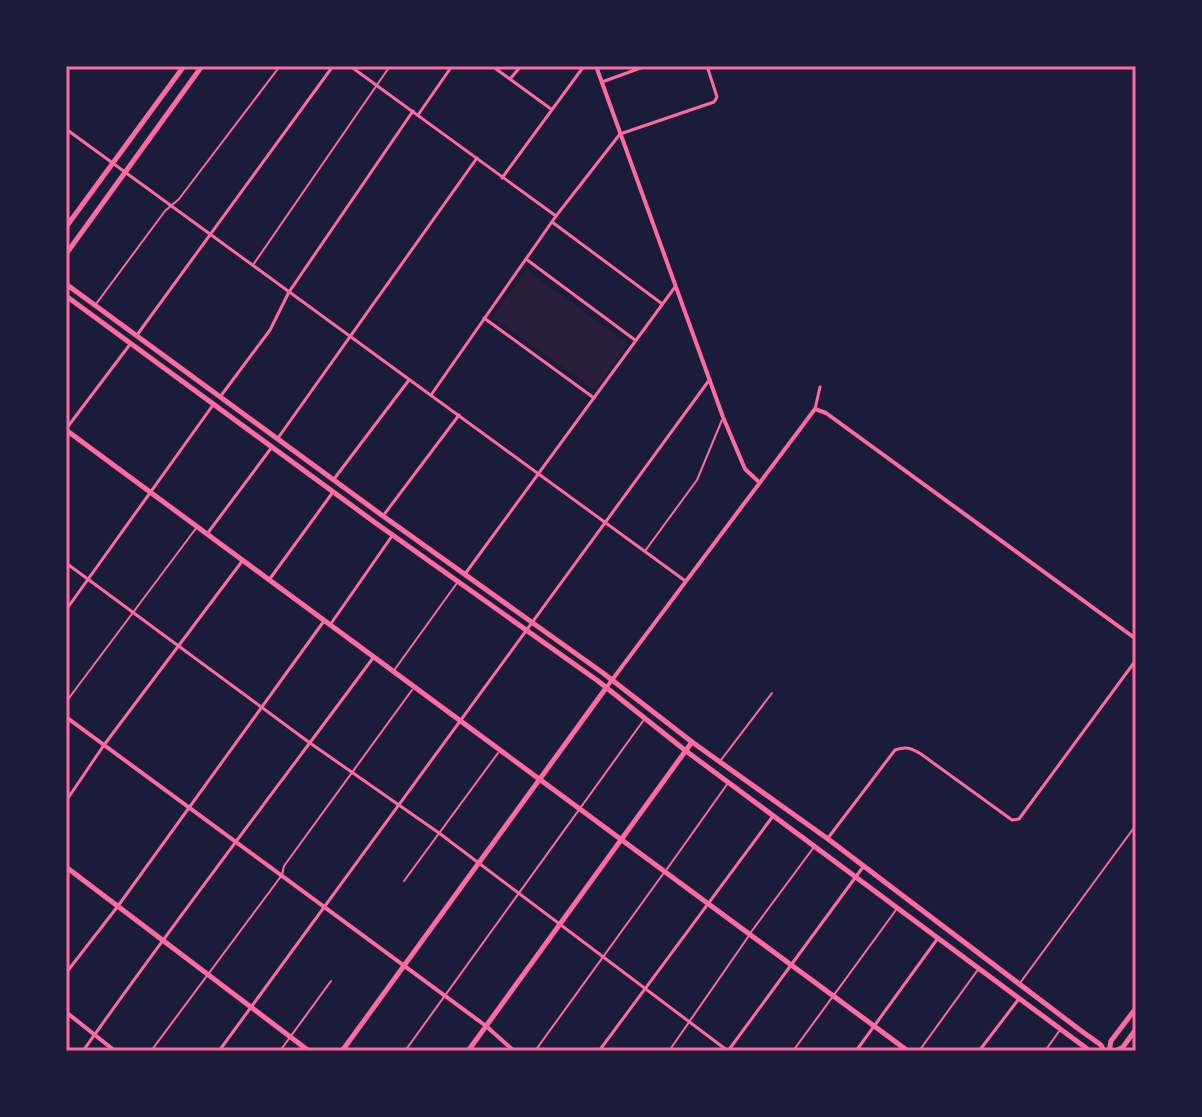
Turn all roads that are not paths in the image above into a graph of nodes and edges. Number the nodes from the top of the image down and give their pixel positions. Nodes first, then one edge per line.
1 (184, 66) edge
2 (202, 66) edge
3 (280, 66) edge
4 (333, 66) edge
5 (350, 66) edge
6 (390, 66) edge
7 (452, 66) edge
8 (492, 66) edge
9 (521, 66) edge
10 (584, 66) edge
11 (596, 66) edge
12 (646, 66) edge
13 (707, 66) edge
14 (510, 79) junction
15 (602, 82) junction
16 (377, 85) junction
17 (551, 109) junction
18 (413, 111) junction
19 (418, 115) junction
20 (66, 129) edge
21 (620, 134) junction
22 (477, 158) junction
23 (113, 164) junction
24 (125, 174) junction
25 (502, 178) junction
26 (171, 206) junction
27 (556, 216) junction
28 (552, 222) junction
29 (66, 227) edge
30 (211, 235) junction
31 (66, 254) edge
32 (526, 259) junction
33 (252, 266) junction
34 (66, 284) edge
35 (675, 287) junction
36 (289, 292) junction
37 (66, 296) edge
38 (663, 304) junction
39 (95, 305) junction
40 (484, 318) junction
41 (137, 335) junction
42 (351, 336) junction
43 (636, 340) junction
44 (131, 342) junction
45 (711, 378) junction
46 (409, 379) junction
47 (820, 387) dead end
48 (431, 395) junction
49 (220, 397) junction
50 (594, 398) junction
51 (214, 404) junction
52 (815, 409) junction
53 (459, 415) junction
54 (723, 417) junction
55 (66, 430) edge
56 (278, 438) junction
57 (272, 447) junction
58 (538, 473) junction
59 (334, 479) junction
60 (759, 482) junction
61 (333, 492) junction
62 (151, 493) junction
63 (383, 516) junction
64 (605, 523) junction
65 (197, 527) junction
66 (207, 534) junction
67 (393, 535) junction
68 (645, 552) junction
69 (243, 560) junction
70 (66, 563) edge
71 (465, 574) junction
72 (88, 580) junction
73 (269, 580) junction
74 (684, 580) junction
75 (458, 582) junction
76 (66, 610) edge
77 (133, 613) junction
78 (327, 623) junction
79 (532, 623) junction
80 (526, 631) junction
81 (1136, 639) edge
82 (179, 647) junction
83 (373, 657) junction
84 (1136, 660) edge
85 (393, 671) junction
86 (612, 680) junction
87 (414, 687) junction
88 (606, 688) junction
89 (772, 693) dead end
90 (66, 702) edge
91 (261, 707) junction
92 (66, 717) edge
93 (645, 718) junction
94 (460, 721) junction
95 (692, 742) junction
96 (310, 743) junction
97 (104, 745) junction
98 (500, 750) junction
99 (686, 751) junction
100 (720, 761) junction
101 (354, 772) junction
102 (539, 779) junction
103 (728, 782) junction
104 (66, 801) edge
105 (399, 804) junction
106 (189, 807) junction
107 (581, 809) junction
108 (773, 816) junction
109 (1136, 825) edge
110 (439, 833) junction
111 (623, 839) junction
112 (828, 839) junction
113 (237, 842) junction
114 (815, 846) junction
115 (479, 863) junction
116 (66, 867) edge
117 (863, 867) junction
118 (665, 872) junction
119 (282, 875) junction
120 (856, 876) junction
121 (404, 881) dead end
122 (519, 894) junction
123 (707, 903) junction
124 (118, 906) junction
125 (324, 906) junction
126 (898, 908) junction
127 (560, 924) junction
128 (750, 934) junction
129 (938, 938) junction
130 (162, 939) junction
131 (603, 956) junction
132 (403, 964) junction
133 (791, 965) junction
134 (978, 969) junction
135 (66, 973) edge
136 (208, 975) junction
137 (331, 981) dead end
138 (1019, 984) junction
139 (644, 989) junction
140 (833, 995) junction
141 (445, 996) junction
142 (1019, 999) junction
143 (251, 1007) junction
144 (1136, 1008) edge
145 (66, 1012) edge
146 (689, 1023) junction
147 (486, 1026) junction
148 (874, 1026) junction
149 (1136, 1029) edge
150 (1060, 1030) junction
151 (95, 1035) junction
152 (291, 1037) junction
153 (83, 1051) edge
154 (115, 1051) edge
155 (151, 1051) edge
156 (219, 1051) edge
157 (280, 1051) edge
158 (309, 1051) edge
159 (342, 1051) edge
160 (405, 1051) edge
161 (468, 1051) edge
162 (514, 1051) edge
163 (535, 1051) edge
164 (599, 1051) edge
165 (669, 1051) edge
166 (728, 1051) edge
167 (793, 1051) edge
168 (856, 1051) edge
169 (908, 1051) edge
170 (919, 1051) edge
171 (979, 1051) edge
172 (1045, 1051) edge
173 (1090, 1051) edge
174 (1106, 1051) edge
175 (1116, 1051) edge

1 - 23 main road
2 - 24 main road
3 - 26 street
4 - 30 street
5 - 16 street
6 - 16 street
7 - 19 street
8 - 14 street
9 - 14 street
10 - 17 street
11 - 15 street
12 - 15 street
13 - 21 street
14 - 17 street
15 - 21 street
16 - 18 street
16 - 33 street
17 - 25 street
18 - 19 street
18 - 36 street
19 - 22 street
20 - 23 street
21 - 27 street
21 - 35 street
22 - 25 street
22 - 42 street
23 - 24 street
23 - 29 main road
24 - 26 street
24 - 31 main road
25 - 27 street
26 - 30 street
26 - 39 street
27 - 28 street
28 - 32 street
28 - 38 street
30 - 33 street
30 - 41 street
32 - 40 street
32 - 43 street
33 - 36 street
34 - 39 main road
35 - 38 street
35 - 45 street
36 - 42 street
36 - 49 street
37 - 44 main road
38 - 43 street
39 - 41 main road
40 - 48 street
40 - 50 street
41 - 49 main road
42 - 46 street
42 - 56 street
43 - 50 street
44 - 51 main road
44 - 55 street
45 - 54 street
45 - 64 street
46 - 48 street
46 - 59 street
47 - 52 street
48 - 53 street
49 - 56 main road
50 - 58 street
51 - 57 main road
51 - 62 street
52 - 60 street
52 - 81 street
53 - 58 street
53 - 63 street
54 - 60 street
54 - 68 street
55 - 62 main road
56 - 59 main road
57 - 61 main road
57 - 66 street
58 - 64 street
58 - 71 street
59 - 63 main road
60 - 74 street
61 - 67 main road
61 - 73 street
62 - 65 main road
62 - 72 street
63 - 71 main road
64 - 68 street
64 - 79 street
65 - 66 main road
65 - 77 street
66 - 69 main road
67 - 75 main road
67 - 78 street
68 - 74 street
69 - 73 main road
69 - 82 street
70 - 72 street
71 - 79 main road
72 - 76 street
72 - 77 street
73 - 78 main road
74 - 86 street
75 - 80 main road
75 - 85 street
77 - 82 street
77 - 90 street
78 - 83 main road
78 - 91 street
79 - 80 street
79 - 86 main road
80 - 88 main road
80 - 94 street
82 - 91 street
82 - 97 street
83 - 85 main road
83 - 96 street
84 - 112 street
85 - 87 main road
86 - 88 street
86 - 95 main road
87 - 94 main road
87 - 101 street
88 - 93 main road
88 - 102 main road
89 - 100 street
91 - 96 street
91 - 106 street
92 - 97 street
93 - 99 main road
93 - 107 street
94 - 98 main road
94 - 105 street
95 - 99 main road
95 - 100 main road
96 - 101 street
96 - 113 street
97 - 104 street
97 - 106 street
98 - 102 main road
98 - 110 street
99 - 103 main road
99 - 111 main road
100 - 112 main road
101 - 105 street
101 - 119 street
102 - 107 main road
102 - 115 main road
103 - 108 main road
103 - 118 street
105 - 110 street
105 - 125 street
106 - 113 street
106 - 124 street
107 - 111 main road
107 - 122 street
108 - 114 main road
108 - 123 street
109 - 138 street
110 - 115 street
110 - 121 street
111 - 118 main road
111 - 127 main road
112 - 117 main road
113 - 119 street
113 - 130 street
114 - 120 main road
114 - 128 street
115 - 122 street
115 - 132 main road
116 - 124 main road
117 - 120 street
117 - 138 main road
118 - 123 main road
118 - 131 street
119 - 125 street
119 - 136 street
120 - 126 main road
120 - 133 street
122 - 127 street
122 - 141 street
123 - 128 main road
123 - 139 street
124 - 130 main road
124 - 135 street
125 - 132 street
125 - 143 street
126 - 129 main road
126 - 140 street
127 - 131 street
127 - 147 main road
128 - 133 main road
128 - 146 street
129 - 134 main road
129 - 148 street
130 - 136 main road
130 - 151 street
131 - 139 street
131 - 163 street
132 - 141 street
132 - 159 main road
133 - 140 main road
133 - 166 street
134 - 142 main road
134 - 170 street
136 - 143 main road
136 - 155 street
137 - 152 street
138 - 174 main road
139 - 146 street
139 - 164 street
140 - 148 main road
140 - 167 street
141 - 147 street
141 - 160 street
142 - 150 main road
142 - 171 street
143 - 152 main road
143 - 156 street
144 - 174 main road
145 - 151 street
146 - 165 street
146 - 166 street
147 - 161 main road
147 - 162 street
148 - 168 street
148 - 169 main road
149 - 175 main road
150 - 172 street
150 - 173 main road
151 - 153 street
151 - 154 street
152 - 157 street
152 - 158 main road

